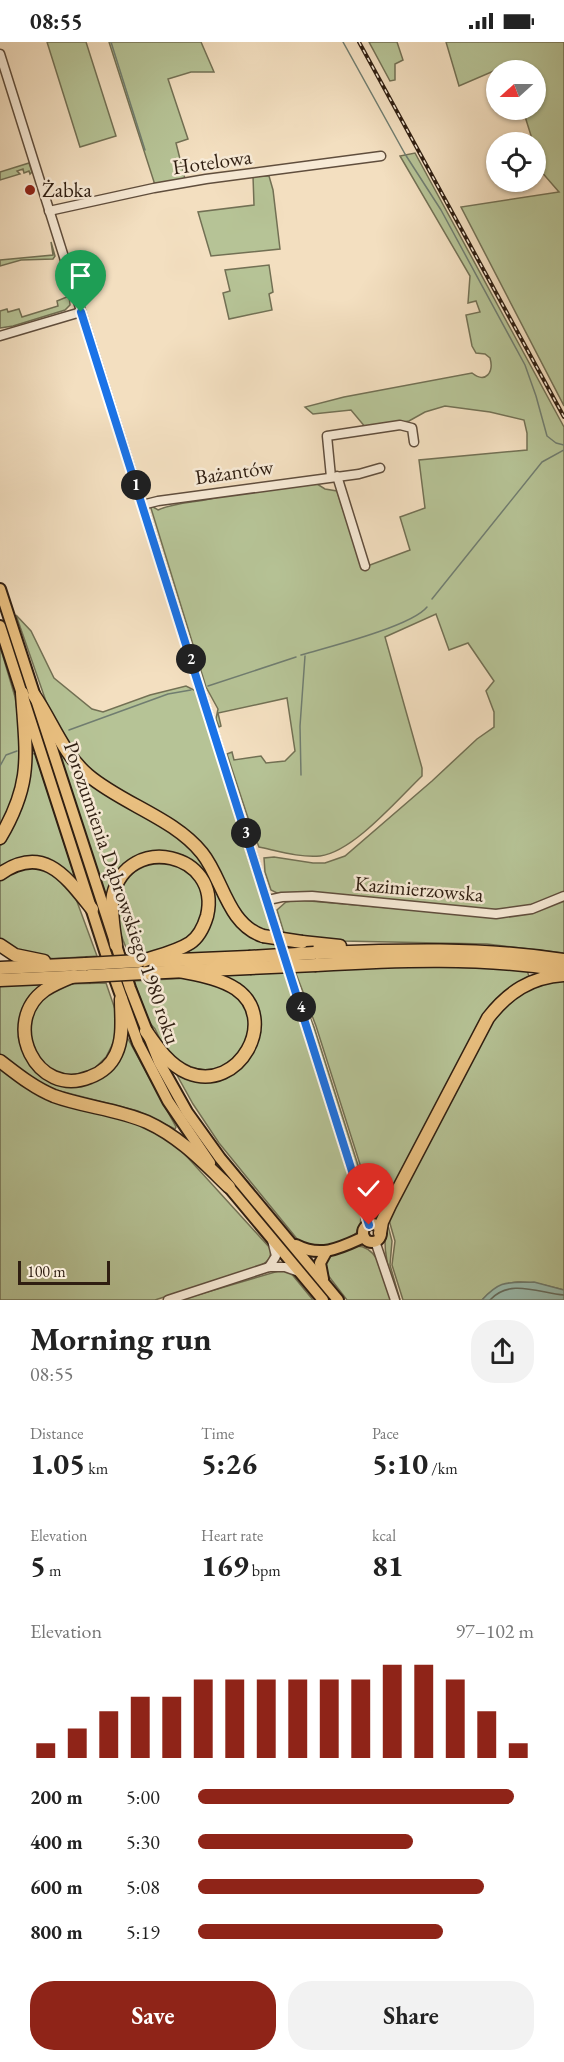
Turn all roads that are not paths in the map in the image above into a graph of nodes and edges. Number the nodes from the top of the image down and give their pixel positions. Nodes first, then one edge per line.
1 (0, 54) edge
2 (381, 156) dead end
3 (49, 211) junction
4 (81, 312) junction
5 (0, 336) edge
6 (414, 442) dead end
7 (380, 468) dead end
8 (334, 477) junction
9 (142, 505) junction
10 (365, 566) dead end
11 (0, 589) edge
12 (0, 626) edge
13 (28, 694) junction
14 (0, 838) edge
15 (0, 874) edge
16 (564, 896) edge
17 (268, 900) junction
18 (92, 909) junction
19 (0, 945) edge
20 (116, 945) junction
21 (361, 951) junction
22 (315, 959) junction
23 (564, 960) edge
24 (250, 962) junction
25 (60, 965) junction
26 (142, 965) junction
27 (0, 968) edge
28 (87, 970) junction
29 (179, 971) junction
30 (564, 973) edge
31 (74, 976) junction
32 (0, 980) edge
33 (121, 999) junction
34 (146, 1031) junction
35 (0, 1061) edge
36 (229, 1187) junction
37 (369, 1225) junction
38 (364, 1237) junction
39 (378, 1237) junction
40 (272, 1239) junction
41 (290, 1242) junction
42 (326, 1252) junction
43 (269, 1267) junction
44 (300, 1272) junction
45 (324, 1282) junction
46 (168, 1300) edge
47 (323, 1300) edge
48 (338, 1300) edge
49 (395, 1300) edge

1 - 3 street
2 - 3 street, Hotelowa
3 - 4 street
4 - 5 street
4 - 9 street
6 - 8 street
7 - 8 street, Bażantów
8 - 9 street, Bażantów
8 - 10 street
9 - 17 street
11 - 13 main road, Porozumienia Dąbrowskiego 1980 roku
12 - 13 main road, Porozumienia Dąbrowskiego 1980 roku
13 - 14 highway
13 - 18 main road, Porozumienia Dąbrowskiego 1980 roku
13 - 20 main road, Porozumienia Dąbrowskiego 1980 roku
13 - 21 highway, bridge
15 - 18 highway
16 - 17 street, Kazimierzowska
17 - 37 street
18 - 33 main road, Porozumienia Dąbrowskiego 1980 roku
19 - 25 highway
20 - 26 highway
20 - 34 main road, Porozumienia Dąbrowskiego 1980 roku
21 - 22 highway
21 - 23 highway
22 - 24 highway, bridge
22 - 30 highway
24 - 26 highway
24 - 29 highway
25 - 27 highway
25 - 28 highway
26 - 28 highway, bridge
26 - 29 highway
28 - 31 highway
29 - 34 highway
30 - 39 highway
31 - 32 highway
31 - 33 highway
33 - 36 main road, Porozumienia Dąbrowskiego 1980 roku
34 - 41 main road, Porozumienia Dąbrowskiego 1980 roku
35 - 36 highway
36 - 40 main road, Porozumienia Dąbrowskiego 1980 roku
37 - 38 main road
37 - 39 main road
38 - 39 main road
38 - 42 main road
39 - 49 street
40 - 43 street
40 - 44 main road, Porozumienia Dąbrowskiego 1980 roku
41 - 42 main road
41 - 45 main road, Porozumienia Dąbrowskiego 1980 roku
42 - 45 main road
43 - 44 street
43 - 46 street
44 - 47 main road, Porozumienia Dąbrowskiego 1980 roku
45 - 48 main road, Porozumienia Dąbrowskiego 1980 roku

